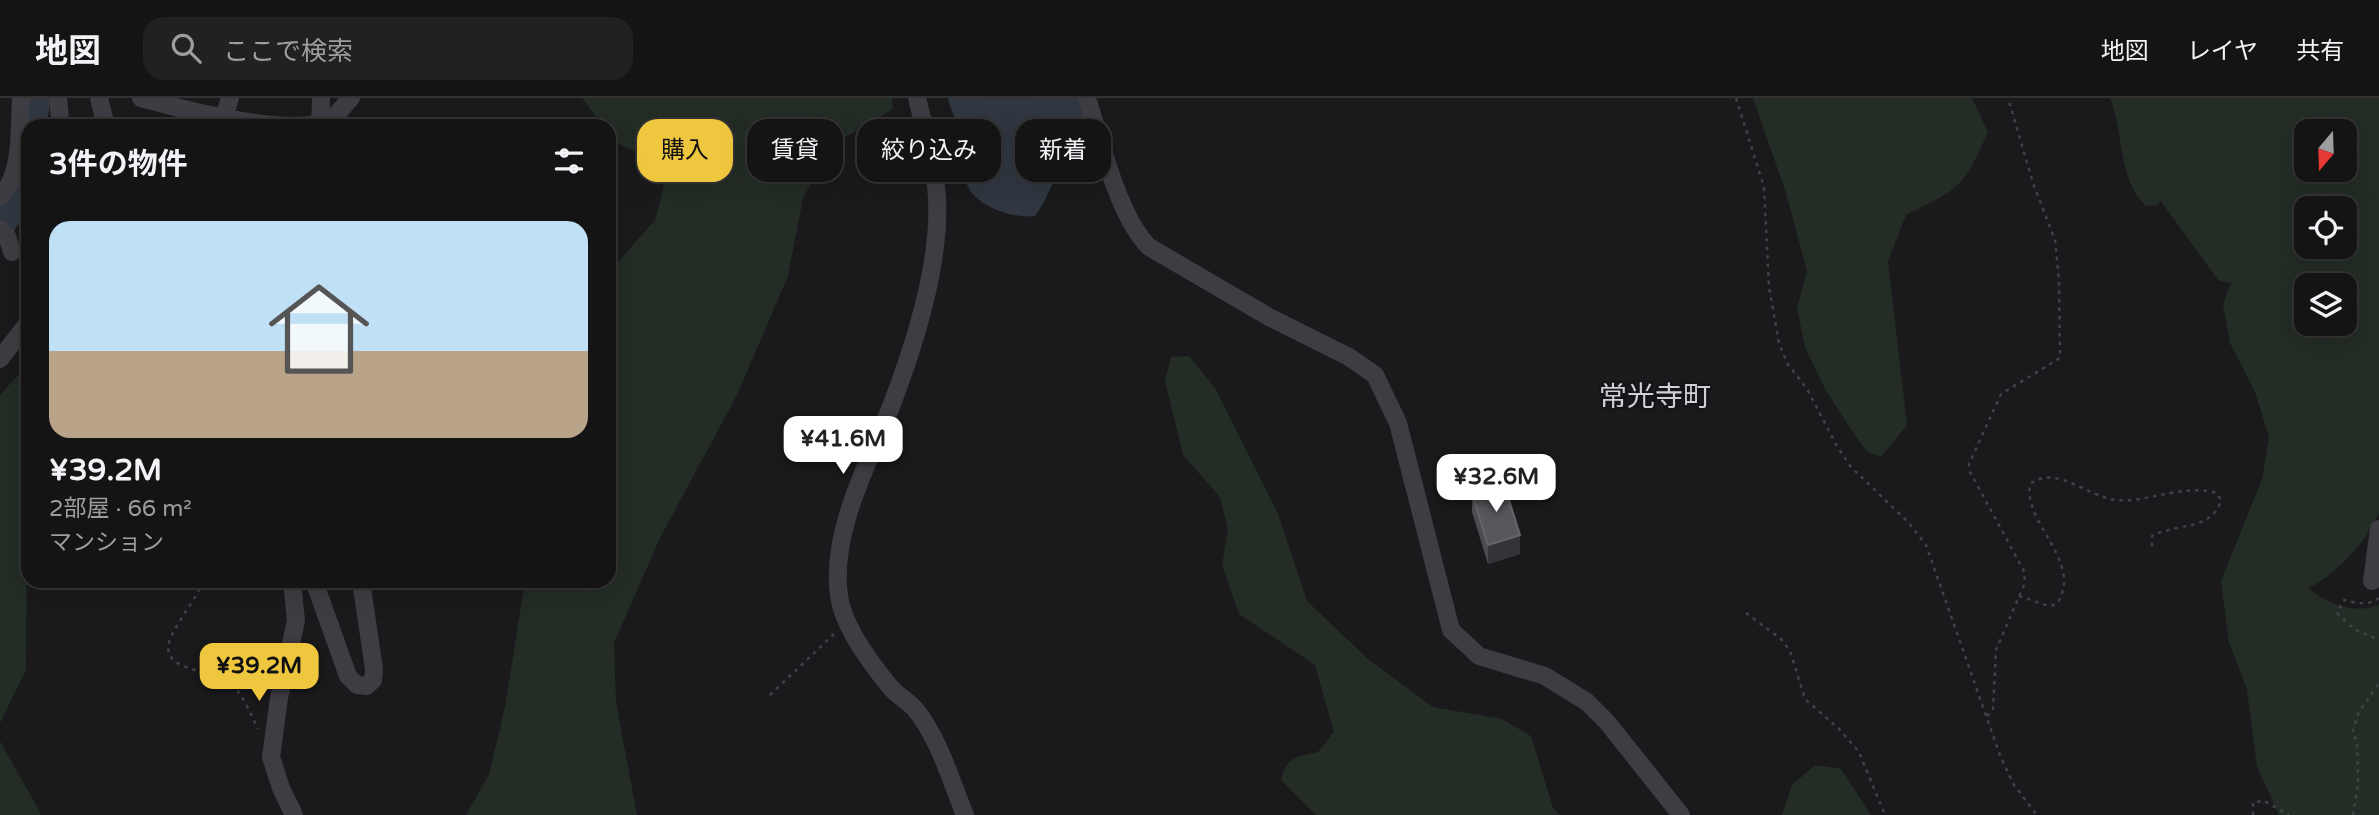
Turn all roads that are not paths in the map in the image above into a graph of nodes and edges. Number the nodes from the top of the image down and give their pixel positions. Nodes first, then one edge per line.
1 (22, 98) edge
2 (58, 98) edge
3 (99, 98) edge
4 (141, 98) edge
5 (230, 98) edge
6 (321, 98) edge
7 (351, 98) edge
8 (917, 98) edge
9 (1087, 98) edge
10 (224, 118) junction
11 (60, 119) dead end
12 (104, 119) edge
13 (233, 119) edge
14 (320, 119) edge
15 (330, 119) edge
16 (0, 197) edge
17 (2, 230) edge
18 (12, 252) dead end
19 (21, 332) edge
20 (0, 359) edge
21 (2379, 529) edge
22 (2372, 581) dead end
23 (293, 588) edge
24 (317, 588) edge
25 (362, 588) edge
26 (294, 815) edge
27 (965, 815) edge
28 (1681, 815) edge

1 - 16 street
2 - 11 street
3 - 12 street
4 - 10 street
5 - 10 street
6 - 14 street
7 - 15 street
8 - 27 street
9 - 28 street
10 - 13 street
17 - 18 street
19 - 20 street
21 - 22 street
23 - 26 street
24 - 25 street

